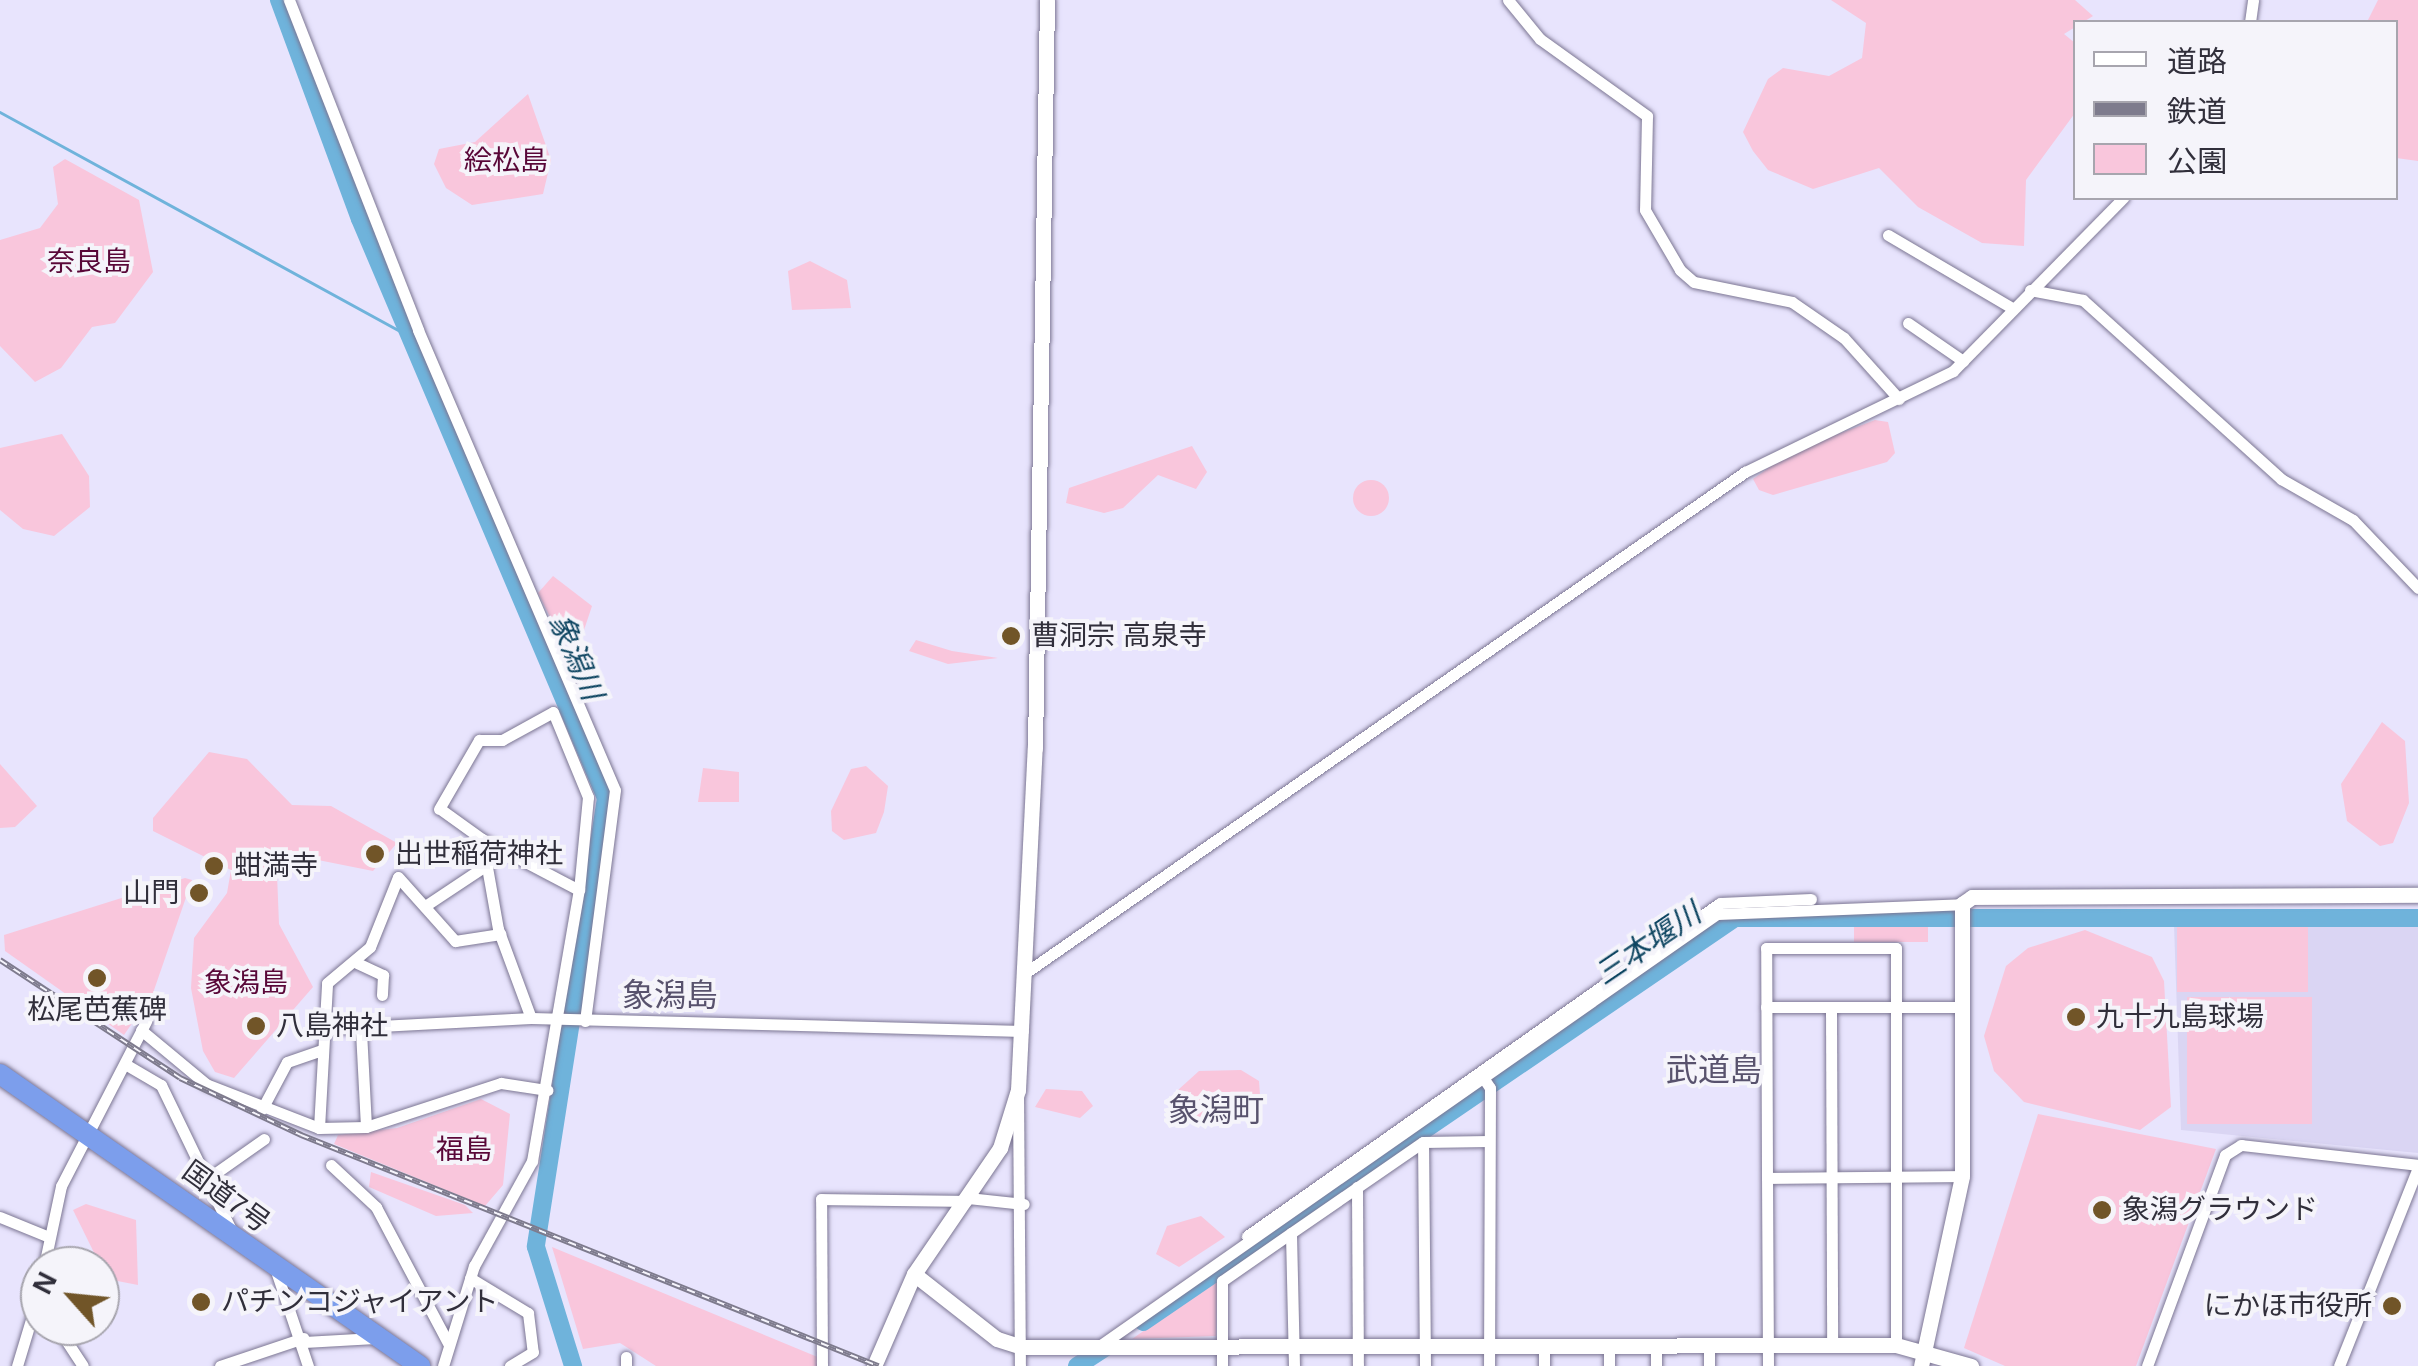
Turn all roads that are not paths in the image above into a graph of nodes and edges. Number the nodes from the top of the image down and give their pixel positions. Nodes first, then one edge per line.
1 (289, 0) edge
2 (1047, 0) edge
3 (1508, 0) edge
4 (2120, 200) edge
5 (1888, 235) dead end
6 (2030, 290) junction
7 (2012, 308) junction
8 (1908, 323) dead end
9 (1964, 360) junction
10 (1899, 399) junction
11 (2418, 588) edge
12 (482, 839) junction
13 (488, 864) junction
14 (579, 890) junction
15 (2418, 895) edge
16 (1961, 903) junction
17 (428, 904) junction
18 (500, 934) junction
19 (357, 962) junction
20 (1028, 971) junction
21 (382, 996) dead end
22 (1896, 1006) junction
23 (1766, 1007) junction
24 (1964, 1007) junction
25 (1830, 1008) junction
26 (530, 1018) junction
27 (556, 1020) junction
28 (585, 1021) junction
29 (323, 1029) junction
30 (362, 1031) junction
31 (1023, 1031) junction
32 (321, 1050) junction
33 (125, 1064) junction
34 (0, 1074) edge
35 (1485, 1080) junction
36 (546, 1090) junction
37 (1018, 1090) junction
38 (262, 1109) junction
39 (366, 1127) junction
40 (319, 1128) junction
41 (90, 1133) junction
42 (264, 1139) dead end
43 (1489, 1141) junction
44 (1424, 1142) junction
45 (331, 1165) dead end
46 (2418, 1166) edge
47 (1896, 1176) junction
48 (1962, 1176) junction
49 (210, 1177) junction
50 (1830, 1177) junction
51 (1766, 1178) junction
52 (1357, 1187) junction
53 (967, 1200) junction
54 (1024, 1204) junction
55 (0, 1217) edge
56 (1291, 1233) junction
57 (233, 1236) junction
58 (50, 1237) junction
59 (1248, 1240) junction
60 (48, 1246) edge
61 (1258, 1256) junction
62 (274, 1265) junction
63 (914, 1274) junction
64 (470, 1278) junction
65 (380, 1338) junction
66 (304, 1340) junction
67 (448, 1343) junction
68 (1896, 1345) junction
69 (1709, 1346) junction
70 (1832, 1346) junction
71 (1021, 1347) junction
72 (1222, 1348) junction
73 (1294, 1348) junction
74 (1358, 1348) junction
75 (1426, 1348) junction
76 (1489, 1348) junction
77 (1544, 1348) junction
78 (1609, 1348) junction
79 (1656, 1348) junction
80 (1768, 1348) junction
81 (1104, 1349) junction
82 (1923, 1358) edge
83 (220, 1366) edge
84 (308, 1366) edge
85 (420, 1366) edge
86 (443, 1366) edge
87 (510, 1366) edge
88 (822, 1366) edge
89 (874, 1366) edge
90 (1020, 1366) edge
91 (1222, 1366) edge
92 (1294, 1366) edge
93 (1358, 1366) edge
94 (1426, 1366) edge
95 (1489, 1366) edge
96 (1544, 1366) edge
97 (1609, 1366) edge
98 (1656, 1366) edge
99 (1709, 1366) edge
100 (1768, 1366) edge
101 (1971, 1366) edge
102 (2147, 1366) edge
103 (2339, 1366) edge

1 - 28 street
2 - 20 street
3 - 10 street
4 - 6 street
5 - 7 street
6 - 7 street
6 - 11 street
7 - 9 street
8 - 9 street
9 - 10 street
10 - 20 street
12 - 13 street
12 - 14 street
12 - 14 street
13 - 17 street
13 - 18 street
14 - 27 street
15 - 16 street
16 - 24 street
16 - 35 street
16 - 59 street
17 - 18 street
17 - 19 street
18 - 26 street
19 - 21 street
19 - 29 street
20 - 31 street
22 - 23 street
22 - 24 street
22 - 25 street
22 - 47 street
23 - 25 street
23 - 51 street
24 - 48 street
25 - 50 street
26 - 27 street
26 - 30 street
27 - 28 street
27 - 36 street
28 - 31 street
29 - 30 street
29 - 32 street
30 - 39 street
31 - 37 street
32 - 38 street
32 - 40 street
33 - 38 street
33 - 41 street
33 - 49 street
34 - 41 highway, 国道7号
35 - 43 street
35 - 59 street
36 - 39 street
36 - 64 street
37 - 53 street
37 - 54 street
38 - 40 street
39 - 40 street
41 - 57 highway, 国道7号
41 - 58 street
42 - 49 street
43 - 44 street
43 - 76 street
44 - 52 street
44 - 75 street
45 - 67 street
46 - 102 street
46 - 103 street
47 - 48 street
47 - 50 street
47 - 68 street
48 - 82 street
49 - 57 street
50 - 51 street
50 - 70 street
51 - 80 street
52 - 56 street
52 - 74 street
53 - 54 street
53 - 63 street
53 - 88 street
54 - 71 street
55 - 58 street
56 - 61 street
56 - 73 street
57 - 62 highway, 国道7号
58 - 60 street
59 - 61 street
59 - 81 street
61 - 72 street
62 - 65 highway, 国道7号
62 - 66 street
63 - 71 street
63 - 89 street
64 - 67 street
64 - 87 street
65 - 66 street
65 - 85 highway, 国道7号
66 - 83 street
66 - 84 street
67 - 86 street
68 - 70 street
68 - 82 street
69 - 79 street
69 - 80 street
69 - 99 street
70 - 80 street
71 - 81 street
71 - 90 street
72 - 73 street
72 - 81 street
72 - 91 street
73 - 74 street
73 - 92 street
74 - 75 street
74 - 93 street
75 - 76 street
75 - 94 street
76 - 77 street
76 - 95 street
77 - 78 street
77 - 96 street
78 - 79 street
78 - 97 street
79 - 98 street
80 - 100 street
82 - 101 street

